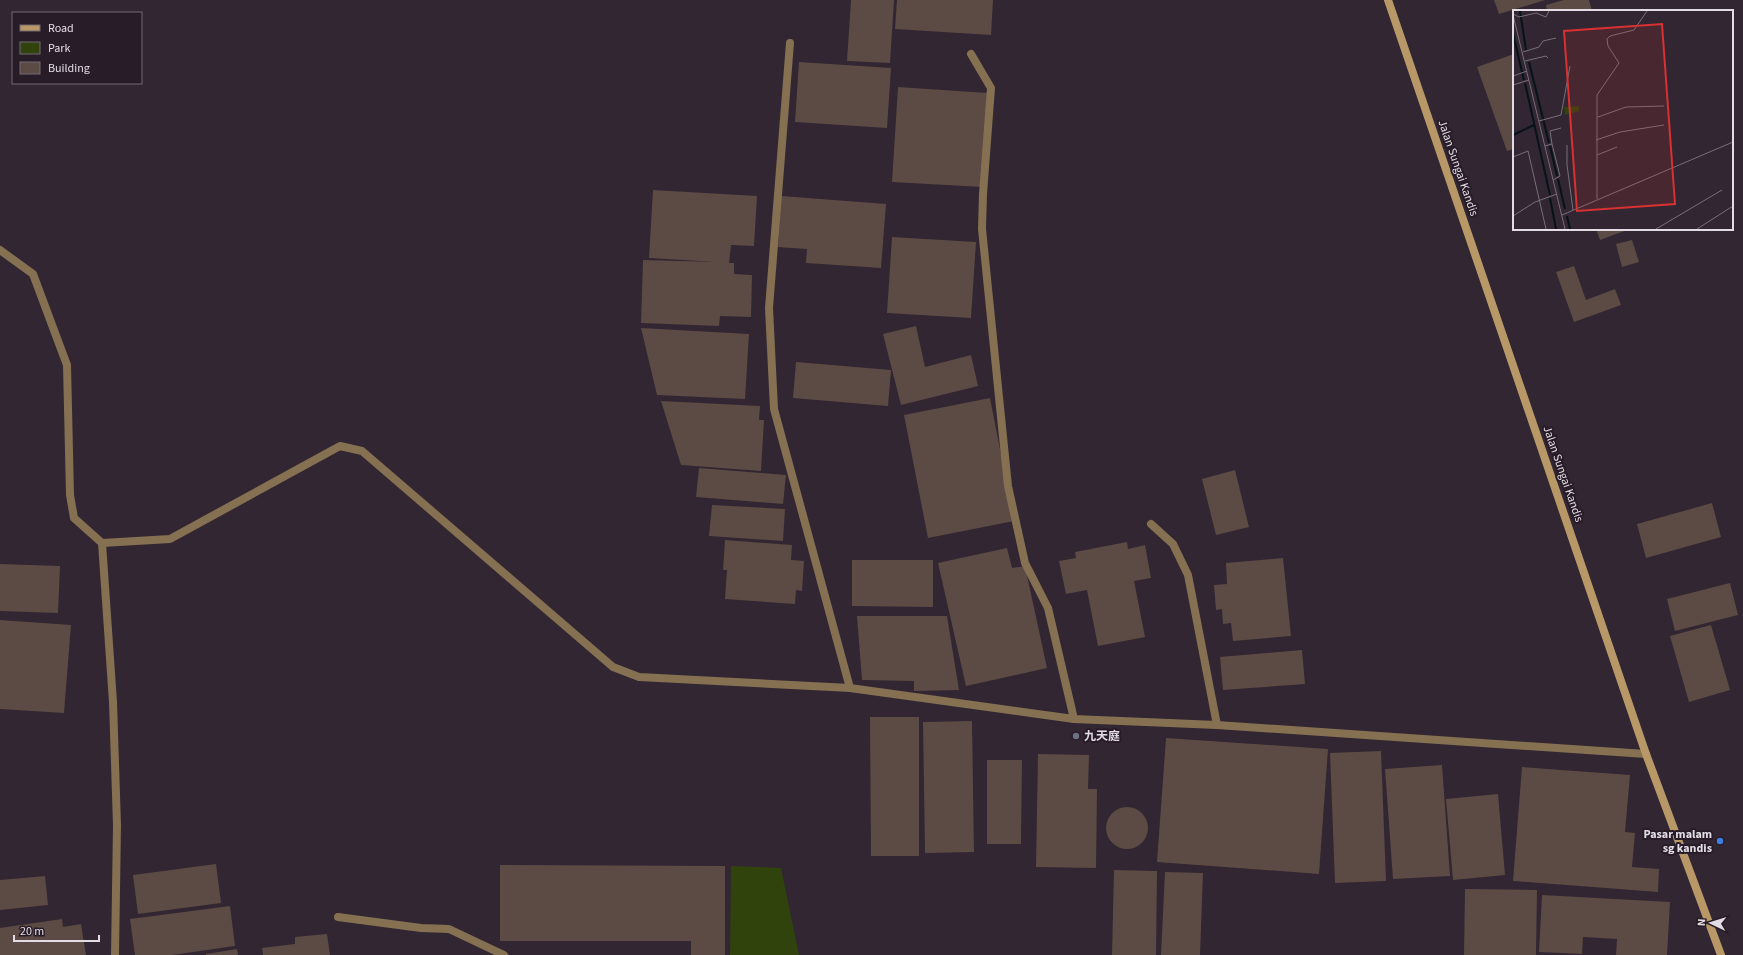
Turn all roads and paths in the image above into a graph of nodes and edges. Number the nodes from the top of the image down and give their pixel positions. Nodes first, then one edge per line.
1 (1388, 0) edge
2 (790, 43) dead end
3 (970, 54) dead end
4 (0, 250) edge
5 (1152, 524) dead end
6 (102, 543) junction
7 (850, 688) junction
8 (1074, 719) junction
9 (1217, 724) junction
10 (1646, 754) junction
11 (338, 917) dead end
12 (115, 955) edge
13 (504, 955) edge
14 (1721, 955) edge

1 - 10 street, Jalan Sungai Kandis
2 - 7 street
3 - 8 street
4 - 6 street
5 - 9 street
6 - 7 street
6 - 12 street
7 - 8 street
8 - 9 street
9 - 10 street
10 - 14 street, Jalan Sungai Kandis
11 - 13 street

